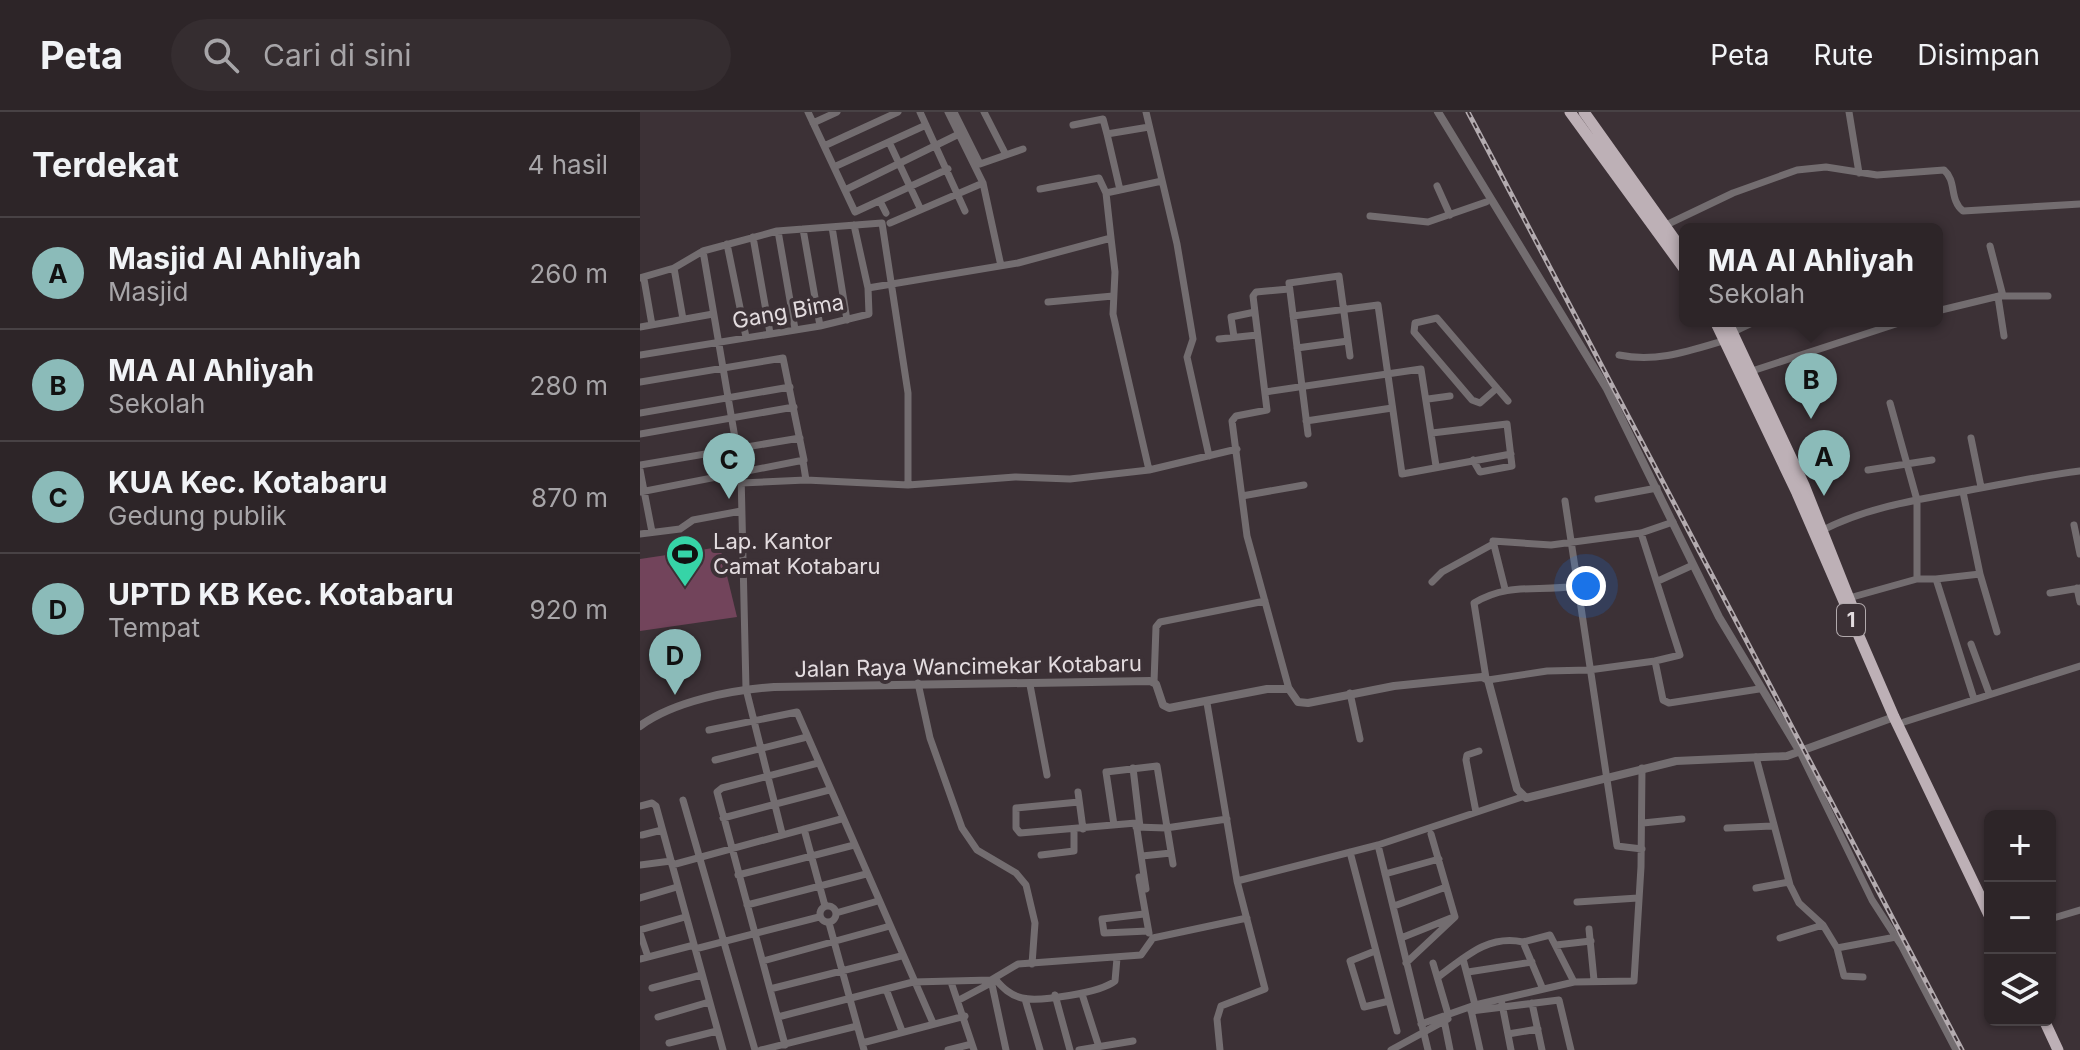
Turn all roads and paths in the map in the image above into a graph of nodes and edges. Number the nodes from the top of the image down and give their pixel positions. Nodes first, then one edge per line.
1 (808, 112) edge
2 (837, 112) edge
3 (898, 112) edge
4 (920, 112) edge
5 (951, 112) edge
6 (984, 112) edge
7 (1146, 112) edge
8 (1438, 112) edge
9 (1570, 112) edge
10 (1584, 112) edge
11 (1849, 112) edge
12 (813, 123) junction
13 (926, 125) junction
14 (1073, 125) dead end
15 (1149, 127) junction
16 (959, 134) junction
17 (1107, 134) junction
18 (889, 142) junction
19 (824, 146) junction
20 (937, 146) junction
21 (1023, 149) dead end
22 (1006, 155) junction
23 (900, 164) junction
24 (834, 167) junction
25 (948, 169) junction
26 (1859, 173) junction
27 (1479, 179) junction
28 (1162, 181) junction
29 (983, 183) junction
30 (1437, 186) dead end
31 (910, 187) junction
32 (1040, 189) dead end
33 (845, 190) junction
34 (1120, 190) junction
35 (959, 193) junction
36 (1106, 193) junction
37 (880, 201) junction
38 (1486, 202) junction
39 (2080, 204) edge
40 (920, 208) junction
41 (965, 211) dead end
42 (886, 213) dead end
43 (1498, 213) junction
44 (1450, 215) junction
45 (1370, 216) dead end
46 (886, 223) junction
47 (854, 225) junction
48 (1666, 225) junction
49 (832, 227) junction
50 (803, 229) junction
51 (778, 231) junction
52 (753, 237) junction
53 (1111, 238) junction
54 (727, 244) junction
55 (1679, 245) edge
56 (1990, 246) dead end
57 (703, 251) junction
58 (1679, 262) edge
59 (1001, 266) junction
60 (674, 268) junction
61 (642, 278) edge
62 (892, 283) junction
63 (868, 288) junction
64 (1289, 289) junction
65 (1113, 296) junction
66 (2000, 296) junction
67 (2048, 296) dead end
68 (1048, 302) dead end
69 (1343, 309) junction
70 (1943, 310) edge
71 (1255, 312) junction
72 (713, 314) junction
73 (1293, 316) junction
74 (683, 319) junction
75 (847, 320) junction
76 (652, 325) junction
77 (820, 326) junction
78 (640, 327) edge
79 (1887, 327) edge
80 (795, 329) junction
81 (1729, 331) edge
82 (770, 333) junction
83 (1257, 335) junction
84 (2004, 336) dead end
85 (746, 337) junction
86 (1234, 337) junction
87 (1219, 339) dead end
88 (718, 341) junction
89 (1348, 341) junction
90 (1297, 348) junction
91 (640, 355) edge
92 (1619, 355) dead end
93 (1350, 356) dead end
94 (1436, 357) junction
95 (723, 367) junction
96 (1423, 370) junction
97 (1752, 371) junction
98 (1387, 374) junction
99 (640, 382) edge
100 (1302, 386) junction
101 (790, 387) junction
102 (1497, 388) junction
103 (1265, 392) junction
104 (1515, 394) dead end
105 (1450, 396) dead end
106 (728, 398) junction
107 (1428, 399) junction
108 (1890, 403) dead end
109 (794, 407) junction
110 (1392, 408) junction
111 (640, 413) edge
112 (733, 419) junction
113 (1306, 421) junction
114 (1432, 433) junction
115 (640, 434) edge
116 (1308, 434) dead end
117 (800, 438) junction
118 (1971, 438) dead end
119 (737, 449) junction
120 (1237, 449) junction
121 (1511, 454) junction
122 (1209, 456) junction
123 (1473, 460) junction
124 (1932, 460) dead end
125 (803, 461) junction
126 (1905, 463) junction
127 (1436, 466) junction
128 (640, 468) edge
129 (1149, 470) junction
130 (1868, 470) dead end
131 (2080, 471) edge
132 (741, 473) junction
133 (806, 480) junction
134 (741, 483) junction
135 (908, 485) junction
136 (1304, 485) dead end
137 (1981, 487) junction
138 (1657, 488) junction
139 (642, 492) edge
140 (1963, 492) junction
141 (1242, 496) junction
142 (1598, 499) dead end
143 (1917, 500) junction
144 (1565, 501) dead end
145 (741, 511) junction
146 (1673, 522) junction
147 (2074, 525) dead end
148 (1823, 530) junction
149 (652, 532) junction
150 (1641, 533) junction
151 (640, 534) edge
152 (1570, 541) junction
153 (1493, 544) junction
154 (2080, 554) edge
155 (1693, 565) junction
156 (1980, 574) junction
157 (1917, 579) junction
158 (1936, 579) junction
159 (1658, 581) junction
160 (1432, 582) dead end
161 (1576, 586) junction
162 (2078, 588) edge
163 (1505, 589) junction
164 (2050, 593) dead end
165 (1849, 598) junction
166 (1265, 601) junction
167 (2080, 602) edge
168 (1997, 632) dead end
169 (1971, 644) dead end
170 (1655, 661) junction
171 (2080, 666) edge
172 (1589, 670) junction
173 (1487, 679) junction
174 (1154, 682) junction
175 (918, 683) junction
176 (1030, 685) junction
177 (746, 689) junction
178 (1289, 689) junction
179 (1759, 689) junction
180 (1350, 693) junction
181 (1989, 693) junction
182 (1974, 699) junction
183 (1207, 703) junction
184 (751, 719) junction
185 (1899, 719) junction
186 (640, 726) edge
187 (709, 730) dead end
188 (807, 737) junction
189 (1360, 739) dead end
190 (758, 748) junction
191 (1479, 751) dead end
192 (1800, 752) junction
193 (1756, 757) junction
194 (715, 760) dead end
195 (818, 763) junction
196 (1133, 768) junction
197 (1642, 768) junction
198 (1047, 775) dead end
199 (1605, 776) junction
200 (765, 777) junction
201 (829, 790) junction
202 (1078, 792) dead end
203 (1522, 797) junction
204 (683, 800) dead end
205 (1079, 802) junction
206 (640, 806) edge
207 (774, 806) junction
208 (1476, 812) junction
209 (723, 818) junction
210 (841, 819) junction
211 (1227, 819) junction
212 (1682, 819) dead end
213 (1643, 823) junction
214 (1114, 825) junction
215 (1772, 826) junction
216 (1138, 827) junction
217 (1166, 828) junction
218 (1727, 828) dead end
219 (804, 829) junction
220 (1083, 829) junction
221 (662, 830) junction
222 (1074, 830) junction
223 (782, 833) junction
224 (1431, 834) dead end
225 (642, 835) dead end
226 (854, 845) junction
227 (1378, 845) junction
228 (731, 848) junction
229 (1642, 849) junction
230 (1350, 852) junction
231 (1171, 853) junction
232 (1041, 855) dead end
233 (1142, 856) junction
234 (699, 857) junction
235 (812, 857) junction
236 (1439, 859) junction
237 (672, 863) junction
238 (1173, 864) dead end
239 (640, 865) edge
240 (866, 874) junction
241 (1385, 874) junction
242 (738, 875) junction
243 (1139, 877) dead end
244 (1237, 881) junction
245 (1789, 882) junction
246 (820, 885) junction
247 (677, 887) junction
248 (1446, 887) junction
249 (1756, 888) dead end
250 (1146, 889) dead end
251 (1984, 895) edge
252 (640, 898) edge
253 (1638, 898) junction
254 (878, 901) junction
255 (1577, 902) dead end
256 (1984, 904) edge
257 (747, 905) junction
258 (825, 906) junction
259 (1394, 906) junction
260 (2080, 910) edge
261 (836, 913) junction
262 (1144, 914) junction
263 (685, 917) junction
264 (819, 917) junction
265 (1455, 917) junction
266 (2056, 917) edge
267 (1247, 918) junction
268 (829, 923) junction
269 (1823, 925) junction
270 (890, 926) junction
271 (1589, 929) dead end
272 (640, 932) edge
273 (755, 933) junction
274 (1149, 935) junction
275 (1896, 937) junction
276 (1401, 938) junction
277 (1780, 938) dead end
278 (835, 941) junction
279 (1591, 941) junction
280 (724, 942) junction
281 (1523, 942) junction
282 (1556, 945) junction
283 (694, 947) junction
284 (1837, 948) junction
285 (1375, 951) junction
286 (901, 956) junction
287 (644, 958) edge
288 (1117, 958) junction
289 (1463, 959) junction
290 (763, 961) junction
291 (1532, 962) junction
292 (1406, 963) junction
293 (1433, 963) dead end
294 (1032, 964) junction
295 (842, 970) junction
296 (1468, 972) junction
297 (701, 975) junction
298 (1438, 977) junction
299 (1863, 977) dead end
300 (1594, 980) junction
301 (993, 981) junction
302 (913, 982) junction
303 (951, 982) junction
304 (1574, 982) junction
305 (1542, 987) junction
306 (652, 988) dead end
307 (770, 989) junction
308 (886, 989) junction
309 (1082, 994) junction
310 (1055, 995) junction
311 (849, 999) junction
312 (1025, 999) junction
313 (959, 1000) junction
314 (1389, 1001) junction
315 (709, 1002) junction
316 (1532, 1003) junction
317 (1502, 1004) junction
318 (1473, 1008) junction
319 (965, 1016) junction
320 (658, 1017) dead end
321 (778, 1017) junction
322 (1446, 1017) junction
323 (933, 1023) junction
324 (857, 1026) junction
325 (2040, 1026) edge
326 (2047, 1026) edge
327 (1422, 1028) junction
328 (1538, 1029) junction
329 (717, 1031) junction
330 (902, 1031) junction
331 (1397, 1031) dead end
332 (1508, 1034) junction
333 (1133, 1041) dead end
334 (669, 1043) dead end
335 (1098, 1044) junction
336 (785, 1045) junction
337 (863, 1046) edge
338 (973, 1047) edge
339 (1395, 1048) edge
340 (723, 1050) edge
341 (755, 1050) edge
342 (761, 1050) edge
343 (948, 1050) edge
344 (1006, 1050) edge
345 (1040, 1050) edge
346 (1070, 1050) edge
347 (1079, 1050) edge
348 (1220, 1050) edge
349 (1428, 1050) edge
350 (1450, 1050) edge
351 (1480, 1050) edge
352 (1511, 1050) edge
353 (1542, 1050) edge
354 (1571, 1050) edge
355 (1956, 1050) edge
356 (2051, 1050) edge
357 (2058, 1050) edge

1 - 12 street
2 - 12 street
3 - 19 street
4 - 13 street
5 - 16 street
5 - 22 street
6 - 22 street
7 - 15 street
8 - 27 street
9 - 58 highway
10 - 48 highway
11 - 26 street
12 - 19 street
13 - 18 street
13 - 20 street
14 - 17 street
15 - 17 street
15 - 28 street
16 - 20 street
16 - 29 street
17 - 34 street
18 - 23 street
18 - 24 street
19 - 24 street
20 - 23 street
20 - 25 street
21 - 22 street
23 - 31 street
23 - 33 street
24 - 33 street
25 - 31 street
25 - 35 street
26 - 39 street
26 - 48 street
27 - 38 street
27 - 43 street
28 - 34 street
28 - 122 street
29 - 35 street
29 - 59 street
30 - 44 street
31 - 37 street
31 - 40 street
32 - 36 street
33 - 37 street
34 - 36 street
35 - 40 street
35 - 41 street
36 - 53 street
37 - 42 street
38 - 43 street
38 - 44 street
40 - 46 street
43 - 138 street
44 - 45 street
46 - 47 street
46 - 62 street
47 - 49 street
47 - 63 street, Gang Bima
48 - 55 highway
49 - 50 street
49 - 75 street
50 - 51 street
50 - 77 street
51 - 52 street
51 - 80 street
52 - 54 street
52 - 82 street
53 - 59 street
53 - 65 street
54 - 57 street
54 - 85 street
56 - 66 street
57 - 60 street
57 - 72 street
59 - 62 street
60 - 61 street
60 - 74 street
61 - 76 street
62 - 63 street
62 - 135 street
63 - 75 street, Gang Bima
64 - 69 street
64 - 71 street
64 - 73 street
65 - 68 street
65 - 129 street
66 - 67 street
66 - 70 street
66 - 84 street
69 - 73 street
69 - 89 street
69 - 98 street
71 - 83 street
71 - 86 street
72 - 74 street
72 - 88 street
73 - 90 street
74 - 76 street
75 - 77 street, Gang Bima
76 - 78 street
77 - 80 street, Gang Bima
79 - 97 street
80 - 82 street, Gang Bima
81 - 92 street
81 - 97 highway, 1
81 - 185 highway, 1
82 - 85 street, Gang Bima
83 - 86 street
83 - 103 street
85 - 88 street, Gang Bima
86 - 87 street
88 - 91 street, Gang Bima
88 - 95 street
89 - 90 street
89 - 93 street
90 - 100 street
94 - 96 street
94 - 102 street
94 - 102 street
95 - 99 street
95 - 101 street
95 - 106 street
96 - 98 street
96 - 107 street
97 - 148 highway, 1
98 - 100 street
98 - 110 street
100 - 103 street
100 - 113 street
101 - 106 street
101 - 109 street
102 - 104 street
103 - 120 street
105 - 107 street
106 - 111 street
106 - 112 street
107 - 114 street
108 - 126 street
109 - 112 street
109 - 117 street
110 - 113 street
110 - 127 street
112 - 115 street
112 - 119 street
113 - 116 street
114 - 121 street
114 - 127 street
117 - 119 street
117 - 125 street
118 - 137 street
119 - 128 street
119 - 132 street
120 - 122 street
120 - 141 street
121 - 123 street
121 - 123 street
122 - 129 street
123 - 127 street
124 - 126 street
125 - 132 street
125 - 133 street
126 - 130 street
126 - 143 street
128 - 139 street
129 - 135 street
131 - 137 street
132 - 134 street
132 - 139 street
133 - 134 street
133 - 135 street
134 - 145 street
136 - 141 street
137 - 140 street
138 - 142 street
138 - 146 street
139 - 149 street
140 - 143 street
140 - 156 street
141 - 166 street
143 - 148 street
143 - 157 street
144 - 152 street
145 - 149 street
145 - 177 street
146 - 150 street
146 - 155 street
147 - 154 street
148 - 165 highway, 1
149 - 151 street
150 - 152 street
150 - 159 street
152 - 153 street
152 - 161 street
153 - 160 street
153 - 163 street
155 - 159 street
155 - 179 street
156 - 158 street
156 - 168 street
157 - 158 street
157 - 165 street
158 - 182 street
159 - 170 street
161 - 163 street
161 - 172 street
162 - 164 street
162 - 167 street
163 - 173 street
165 - 185 highway, 1
166 - 174 street
166 - 178 street
169 - 181 street
170 - 172 street
170 - 179 street
171 - 181 street
172 - 173 street
172 - 199 street
173 - 180 street, Jalan Raya Wancimekar Kotabaru
173 - 203 street
174 - 176 street, Jalan Raya Wancimekar Kotabaru
174 - 183 street, Jalan Raya Wancimekar Kotabaru
175 - 176 street, Jalan Raya Wancimekar Kotabaru
175 - 177 street, Jalan Raya Wancimekar Kotabaru
175 - 294 street
176 - 198 street
177 - 184 street
177 - 186 street, Jalan Raya Wancimekar Kotabaru
178 - 180 street, Jalan Raya Wancimekar Kotabaru
178 - 183 street, Jalan Raya Wancimekar Kotabaru
179 - 192 street
180 - 189 street
181 - 182 street
182 - 185 street
183 - 211 street
184 - 187 street
184 - 188 street
184 - 190 street
185 - 192 street
185 - 251 highway, 1
185 - 256 highway, 1
188 - 190 street
188 - 195 street
190 - 194 street
190 - 200 street
191 - 208 street
192 - 193 street
192 - 275 street
193 - 197 street
193 - 215 street
195 - 200 street
195 - 201 street
196 - 214 street
196 - 216 street
196 - 217 street
197 - 199 street
197 - 213 street
199 - 203 street
199 - 229 street
200 - 207 street
200 - 209 street
201 - 207 street
201 - 210 street
202 - 205 street
203 - 208 street
204 - 234 street
205 - 220 street
205 - 222 street
206 - 221 street
207 - 209 street
207 - 223 street
208 - 227 street
209 - 228 street
210 - 219 street
210 - 226 street
211 - 217 street
211 - 244 street
212 - 213 street
213 - 229 street
214 - 216 street
214 - 220 street
215 - 218 street
215 - 245 street
216 - 217 street
216 - 233 street
217 - 231 street
219 - 223 street
219 - 235 street
220 - 222 street
221 - 225 street
221 - 237 street
222 - 232 street
223 - 228 street
224 - 236 street
226 - 235 street
226 - 240 street
227 - 230 street
227 - 241 street
228 - 234 street
228 - 242 street
229 - 253 street
230 - 244 street
230 - 285 street
231 - 233 street
231 - 238 street
233 - 250 street
234 - 237 street
234 - 280 street
235 - 242 street
235 - 246 street
236 - 241 street
236 - 248 street
237 - 239 street
237 - 247 street
240 - 246 street
240 - 254 street
241 - 259 street
242 - 257 street
243 - 262 street
244 - 267 street
245 - 249 street
245 - 269 street
246 - 257 street
246 - 258 street
247 - 252 street
247 - 263 street
248 - 259 street
248 - 265 street
253 - 255 street
253 - 300 street
254 - 261 street
254 - 270 street
257 - 273 street
258 - 261 street
258 - 264 street
259 - 276 street
260 - 266 street
261 - 268 street
262 - 274 street
262 - 274 street
263 - 272 street
263 - 283 street
264 - 268 street
264 - 273 street
265 - 276 street
265 - 292 street
267 - 274 street
267 - 348 street
268 - 278 street
269 - 277 street
269 - 284 street
270 - 278 street
270 - 286 street
271 - 279 street
272 - 287 street
273 - 280 street
273 - 290 street
274 - 288 street
275 - 284 street
275 - 355 street
276 - 292 street
278 - 290 street
278 - 295 street
279 - 282 street
279 - 300 street
280 - 283 street
280 - 341 street
281 - 282 street
281 - 289 street
281 - 291 street
282 - 304 street
283 - 287 street
283 - 297 street
284 - 299 street
285 - 314 street
285 - 314 street
286 - 295 street
286 - 302 street
288 - 294 street
288 - 309 street
289 - 296 street
289 - 298 street
290 - 307 street
291 - 296 street
291 - 305 street
292 - 327 street
293 - 298 street
294 - 301 street
295 - 307 street
295 - 311 street
296 - 318 street
297 - 306 street
297 - 315 street
298 - 322 street
300 - 304 street
301 - 303 street
301 - 312 street
301 - 313 street
301 - 344 street
302 - 303 street
302 - 308 street
302 - 323 street
303 - 313 street
304 - 305 street
305 - 318 street
307 - 321 street
308 - 311 street
308 - 330 street
309 - 310 street
309 - 335 street
310 - 312 street
310 - 346 street
311 - 321 street
311 - 324 street
312 - 345 street
313 - 319 street
314 - 331 street
315 - 320 street
315 - 329 street
316 - 317 street
316 - 328 street
316 - 354 street
317 - 318 street
317 - 332 street
318 - 322 street
318 - 351 street
319 - 323 street
319 - 338 street
321 - 336 street
322 - 327 street
322 - 350 street
323 - 330 street
324 - 336 street
324 - 337 street
325 - 356 highway
326 - 357 highway
327 - 339 street
327 - 349 street
328 - 332 street
328 - 353 street
329 - 334 street
329 - 340 street
330 - 337 street
332 - 352 street
333 - 335 street
335 - 347 street
336 - 342 street
338 - 343 street

